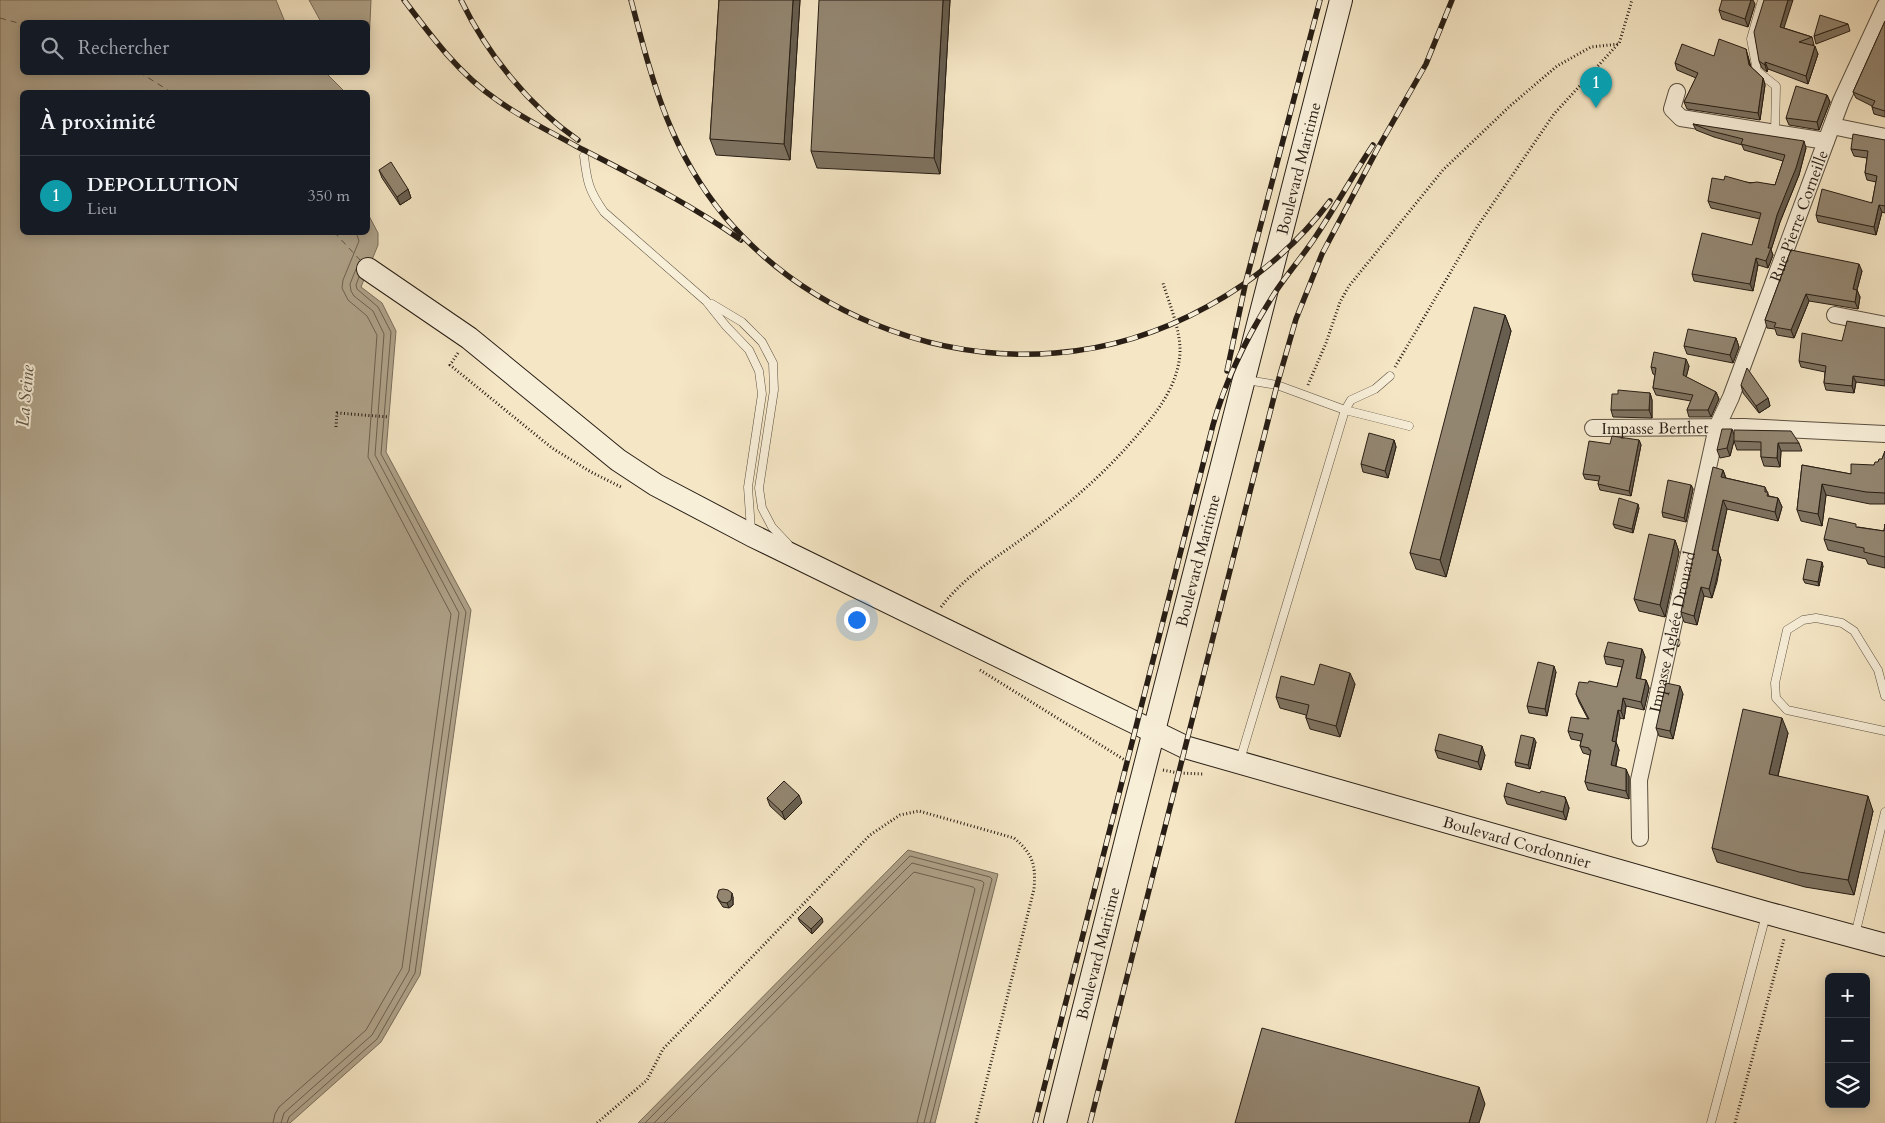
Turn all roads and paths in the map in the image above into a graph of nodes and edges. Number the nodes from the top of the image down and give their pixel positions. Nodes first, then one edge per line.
1 (1341, 0) edge
2 (1632, 0) edge
3 (1762, 0) edge
4 (1885, 6) edge
5 (1619, 44) junction
6 (1677, 92) dead end
7 (1775, 133) junction
8 (1829, 133) junction
9 (1885, 137) edge
10 (584, 156) dead end
11 (368, 268) dead end
12 (1163, 283) dead end
13 (706, 301) junction
14 (1835, 315) dead end
15 (1885, 325) edge
16 (1390, 376) joint
17 (1245, 380) junction
18 (1304, 395) junction
19 (1346, 410) junction
20 (389, 417) dead end
21 (1409, 426) dead end
22 (336, 427) dead end
23 (1717, 427) junction
24 (1593, 428) dead end
25 (1885, 434) edge
26 (751, 535) junction
27 (837, 577) junction
28 (930, 622) junction
29 (1885, 696) edge
30 (1153, 731) junction
31 (1885, 731) edge
32 (1239, 762) junction
33 (1885, 812) edge
34 (1640, 838) dead end
35 (1767, 913) junction
36 (1854, 937) junction
37 (1784, 939) dead end
38 (1885, 945) edge
39 (597, 1123) edge
40 (976, 1123) edge
41 (1054, 1123) edge
42 (1711, 1123) edge
43 (1735, 1123) edge

1 - 17 street, Boulevard Maritime
2 - 5 path
3 - 7 lane
4 - 8 street, Rue Pierre Corneille
5 - 16 path
5 - 18 path
6 - 7 street
7 - 8 street
8 - 9 street
8 - 23 street, Rue Pierre Corneille
10 - 13 lane
11 - 26 street, Boulevard Cordonnier
12 - 28 path
13 - 26 lane
13 - 27 lane
14 - 15 street
16 - 19 lane
17 - 18 lane
17 - 30 street, Boulevard Maritime
18 - 19 lane
19 - 21 lane
19 - 32 lane
20 - 22 path
23 - 24 street, Impasse Berthet
23 - 25 street, Impasse Berthet
23 - 34 street, Impasse Aglaée Drouard
26 - 27 street, Boulevard Cordonnier
27 - 28 street, Boulevard Cordonnier
28 - 30 street, Boulevard Cordonnier
29 - 31 lane
30 - 32 street, Boulevard Cordonnier
30 - 41 street, Boulevard Maritime
32 - 35 street, Boulevard Cordonnier
33 - 36 lane
35 - 36 street, Boulevard Cordonnier
35 - 42 lane
36 - 38 street, Boulevard Cordonnier
37 - 43 path
39 - 40 path

